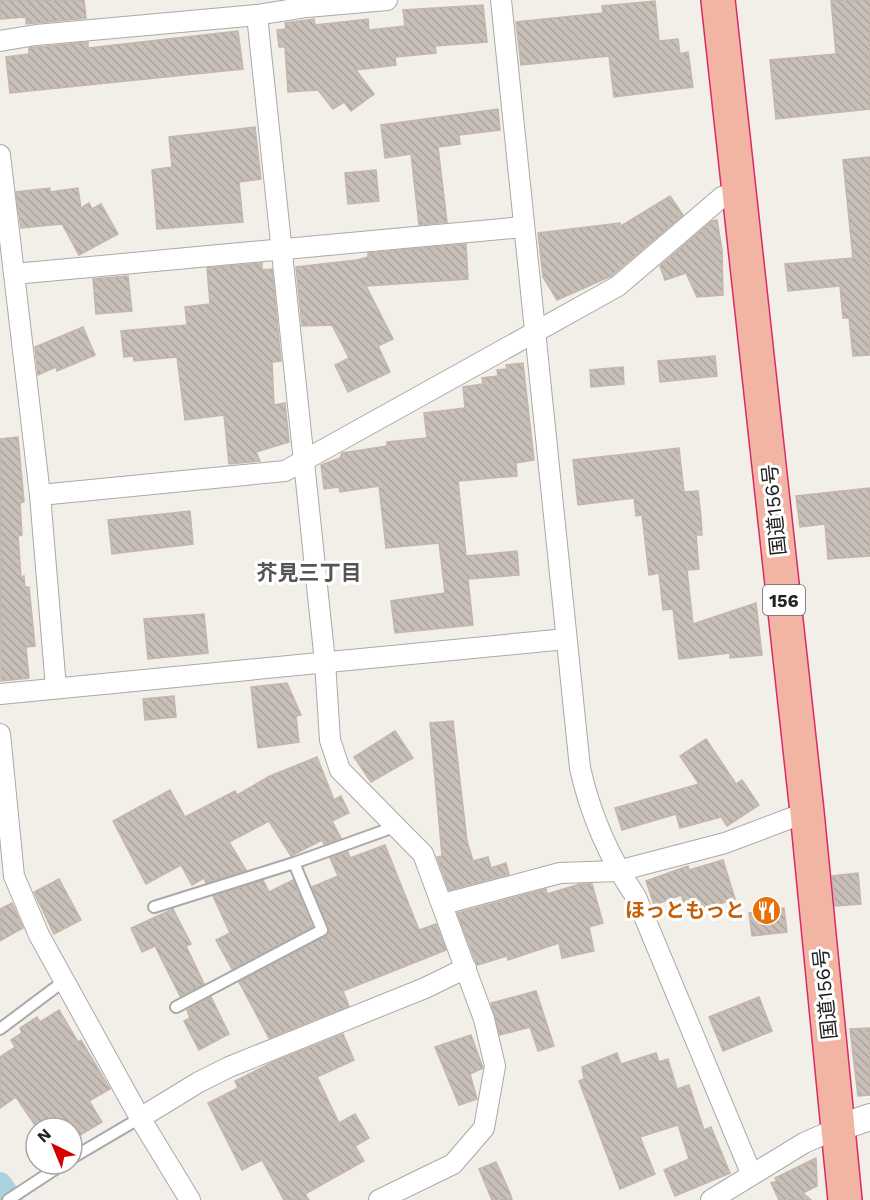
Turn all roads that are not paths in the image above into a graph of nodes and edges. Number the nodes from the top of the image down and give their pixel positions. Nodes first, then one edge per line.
1 (387, 0) edge
2 (501, 0) edge
3 (718, 0) edge
4 (307, 4) edge
5 (257, 15) junction
6 (0, 41) edge
7 (0, 155) edge
8 (739, 190) junction
9 (524, 227) junction
10 (281, 249) junction
11 (9, 265) edge
12 (534, 333) junction
13 (304, 461) junction
14 (40, 495) junction
15 (566, 639) junction
16 (325, 662) junction
17 (56, 688) junction
18 (0, 693) edge
19 (0, 734) edge
20 (807, 812) junction
21 (398, 826) junction
22 (294, 863) junction
23 (618, 871) junction
24 (443, 904) junction
25 (154, 907) dead end
26 (465, 968) junction
27 (64, 981) junction
28 (176, 1007) dead end
29 (0, 1029) edge
30 (870, 1117) edge
31 (140, 1118) junction
32 (838, 1128) junction
33 (84, 1151) edge
34 (752, 1173) junction
35 (45, 1176) edge
36 (8, 1200) edge
37 (190, 1200) edge
38 (379, 1200) edge
39 (711, 1200) edge
40 (845, 1200) edge

1 - 4 street
2 - 9 street
3 - 8 highway, 国道156号 / 156
4 - 5 street
5 - 6 street
5 - 10 street
7 - 11 street
8 - 12 street
8 - 20 highway, 国道156号 / 156
9 - 10 street
9 - 12 street
10 - 11 street
10 - 13 street
11 - 14 street
12 - 13 street
12 - 15 street
13 - 14 street
13 - 16 street
14 - 17 street
15 - 16 street
15 - 23 street
16 - 17 street
16 - 21 street
17 - 18 street
19 - 27 street
20 - 23 street
20 - 32 highway, 国道156号 / 156
21 - 22 lane
21 - 24 street
22 - 25 lane
22 - 28 lane
23 - 24 street
23 - 34 street
24 - 26 street
26 - 31 street
26 - 38 street
27 - 29 lane
27 - 31 street
30 - 32 street
31 - 33 lane
31 - 37 street
32 - 34 street
32 - 40 highway, 国道156号 / 156
34 - 39 street
35 - 36 lane

